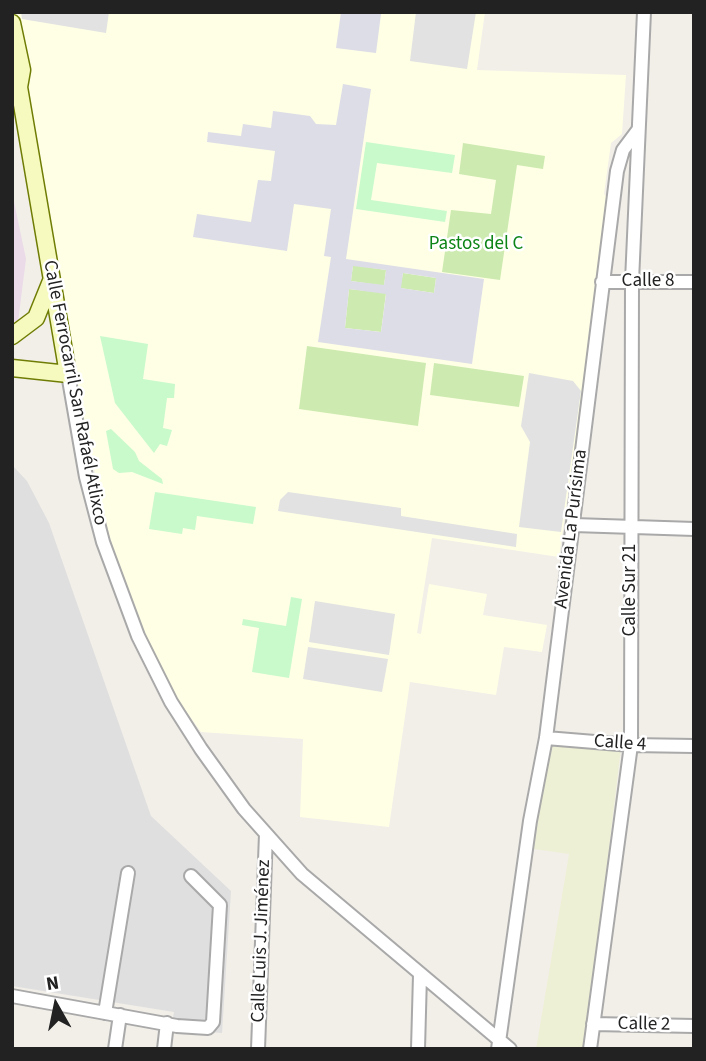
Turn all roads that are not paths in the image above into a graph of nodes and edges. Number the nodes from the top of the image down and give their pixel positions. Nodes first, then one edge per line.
1 (644, 12) edge
2 (12, 23) edge
3 (16, 83) edge
4 (639, 130) junction
5 (51, 279) junction
6 (632, 281) junction
7 (602, 282) junction
8 (694, 282) edge
9 (12, 337) edge
10 (12, 368) edge
11 (68, 373) junction
12 (574, 525) junction
13 (630, 527) junction
14 (694, 529) edge
15 (546, 738) junction
16 (631, 746) junction
17 (694, 747) edge
18 (266, 834) junction
19 (128, 873) dead end
20 (191, 876) dead end
21 (421, 975) junction
22 (13, 999) edge
23 (105, 1013) junction
24 (120, 1015) junction
25 (167, 1023) junction
26 (593, 1024) junction
27 (694, 1026) edge
28 (499, 1045) edge
29 (115, 1049) edge
30 (164, 1049) edge
31 (258, 1049) edge
32 (418, 1049) edge
33 (510, 1049) edge
34 (590, 1049) edge

1 - 4 street
2 - 3 main road, Calle Ferrocarril San Rafaél Atlixco
3 - 5 main road, Calle Ferrocarril San Rafaél Atlixco
4 - 6 street, Calle Sur 21
4 - 7 street, Avenida La Purísima
5 - 9 main road
5 - 11 main road, Calle Ferrocarril San Rafaél Atlixco
6 - 7 street, Calle 8
6 - 8 street, Calle 8
6 - 13 street, Calle Sur 21
7 - 12 street, Avenida La Purísima
10 - 11 main road
11 - 18 street, Calle Ferrocarril San Rafaél Atlixco
12 - 13 street
12 - 15 street, Avenida La Purísima
13 - 14 street
13 - 16 street, Calle Sur 21
15 - 16 street, Calle 4
15 - 28 street, Avenida La Purísima
16 - 17 street, Calle 4
16 - 26 street, Calle Sur 21
18 - 21 street, Calle Ferrocarril San Rafaél Atlixco
18 - 31 street, Calle Luis J. Jiménez
19 - 23 street
20 - 25 street
21 - 28 street, Calle Ferrocarril San Rafaél Atlixco
21 - 32 street
22 - 23 street
23 - 24 street
24 - 25 street
24 - 29 street
25 - 30 street
26 - 27 street, Calle 2
26 - 34 street, Calle Sur 21
28 - 33 street, Calle Ferrocarril San Rafaél Atlixco

